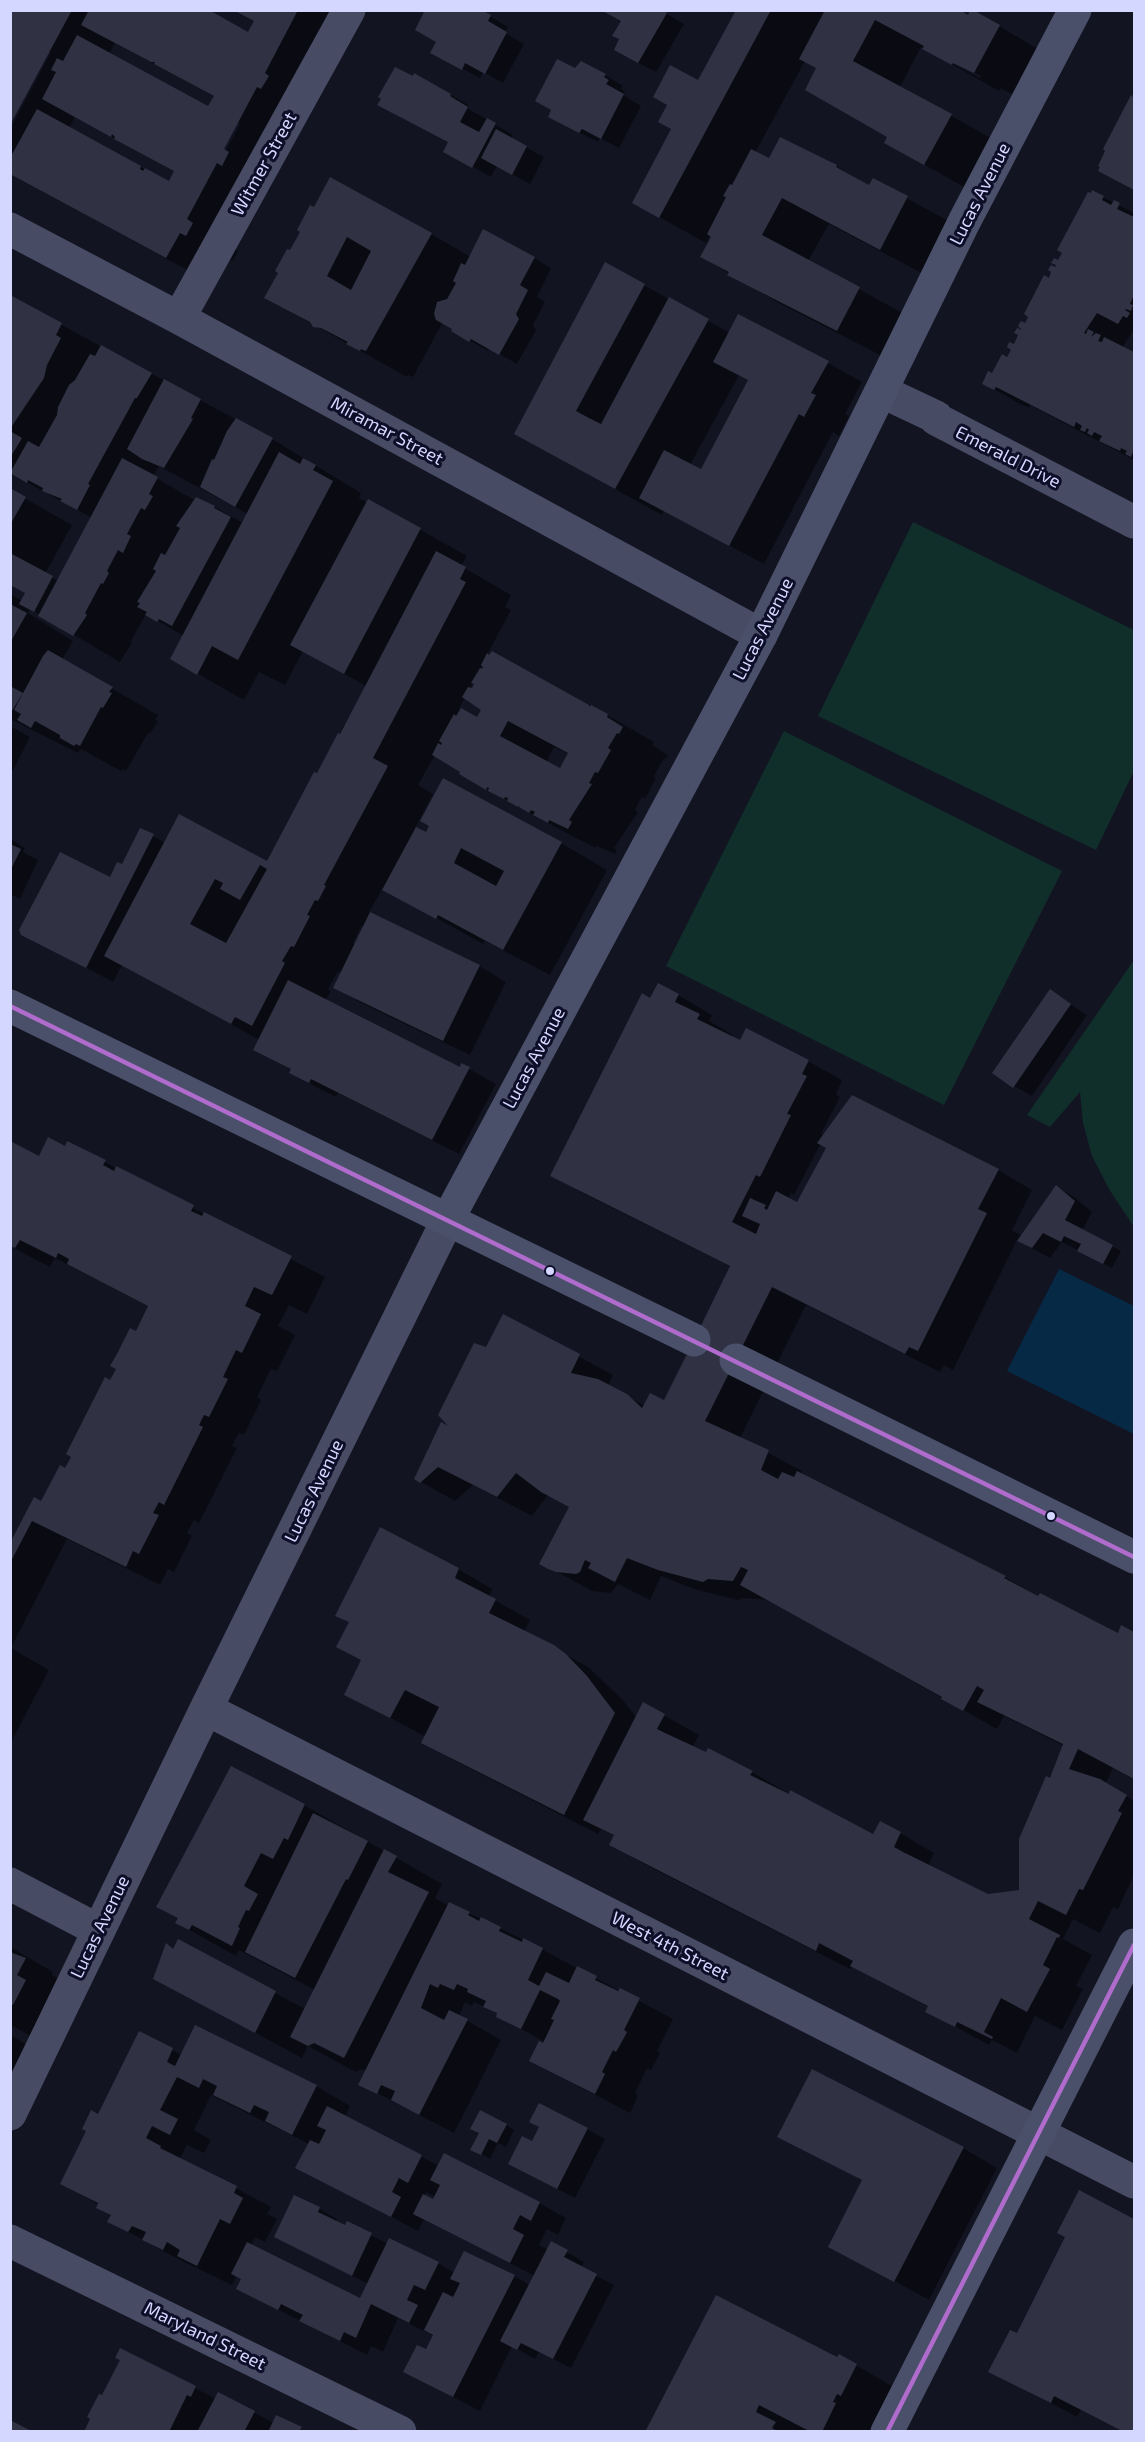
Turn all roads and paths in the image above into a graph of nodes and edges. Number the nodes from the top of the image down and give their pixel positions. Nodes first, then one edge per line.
1 (349, 10) edge
2 (1075, 10) edge
3 (10, 229) edge
4 (179, 318) junction
5 (883, 392) junction
6 (1134, 522) edge
7 (761, 635) junction
8 (10, 1006) edge
9 (448, 1220) junction
10 (694, 1340) tunnel mouth
11 (736, 1360) tunnel mouth
12 (1134, 1557) edge
13 (206, 1709) junction
14 (10, 1884) edge
15 (98, 1930) junction
16 (1134, 1945) edge
17 (10, 2114) edge
18 (1037, 2134) junction
19 (1134, 2182) edge
20 (10, 2241) edge
21 (400, 2432) edge
22 (887, 2432) edge

1 - 4 street, Witmer Street
2 - 5 street, Lucas Avenue
3 - 4 street, Miramar Street
4 - 7 street, Miramar Street
5 - 6 street, Emerald Drive
5 - 7 street, Lucas Avenue
7 - 9 street, Lucas Avenue
8 - 9 street
9 - 10 street
9 - 13 street, Lucas Avenue
11 - 12 street
13 - 15 street, Lucas Avenue
13 - 18 street, West 4th Street
14 - 15 street
15 - 17 street, Lucas Avenue
16 - 18 street
18 - 19 street, West 4th Street
18 - 22 street
20 - 21 street, Maryland Street

